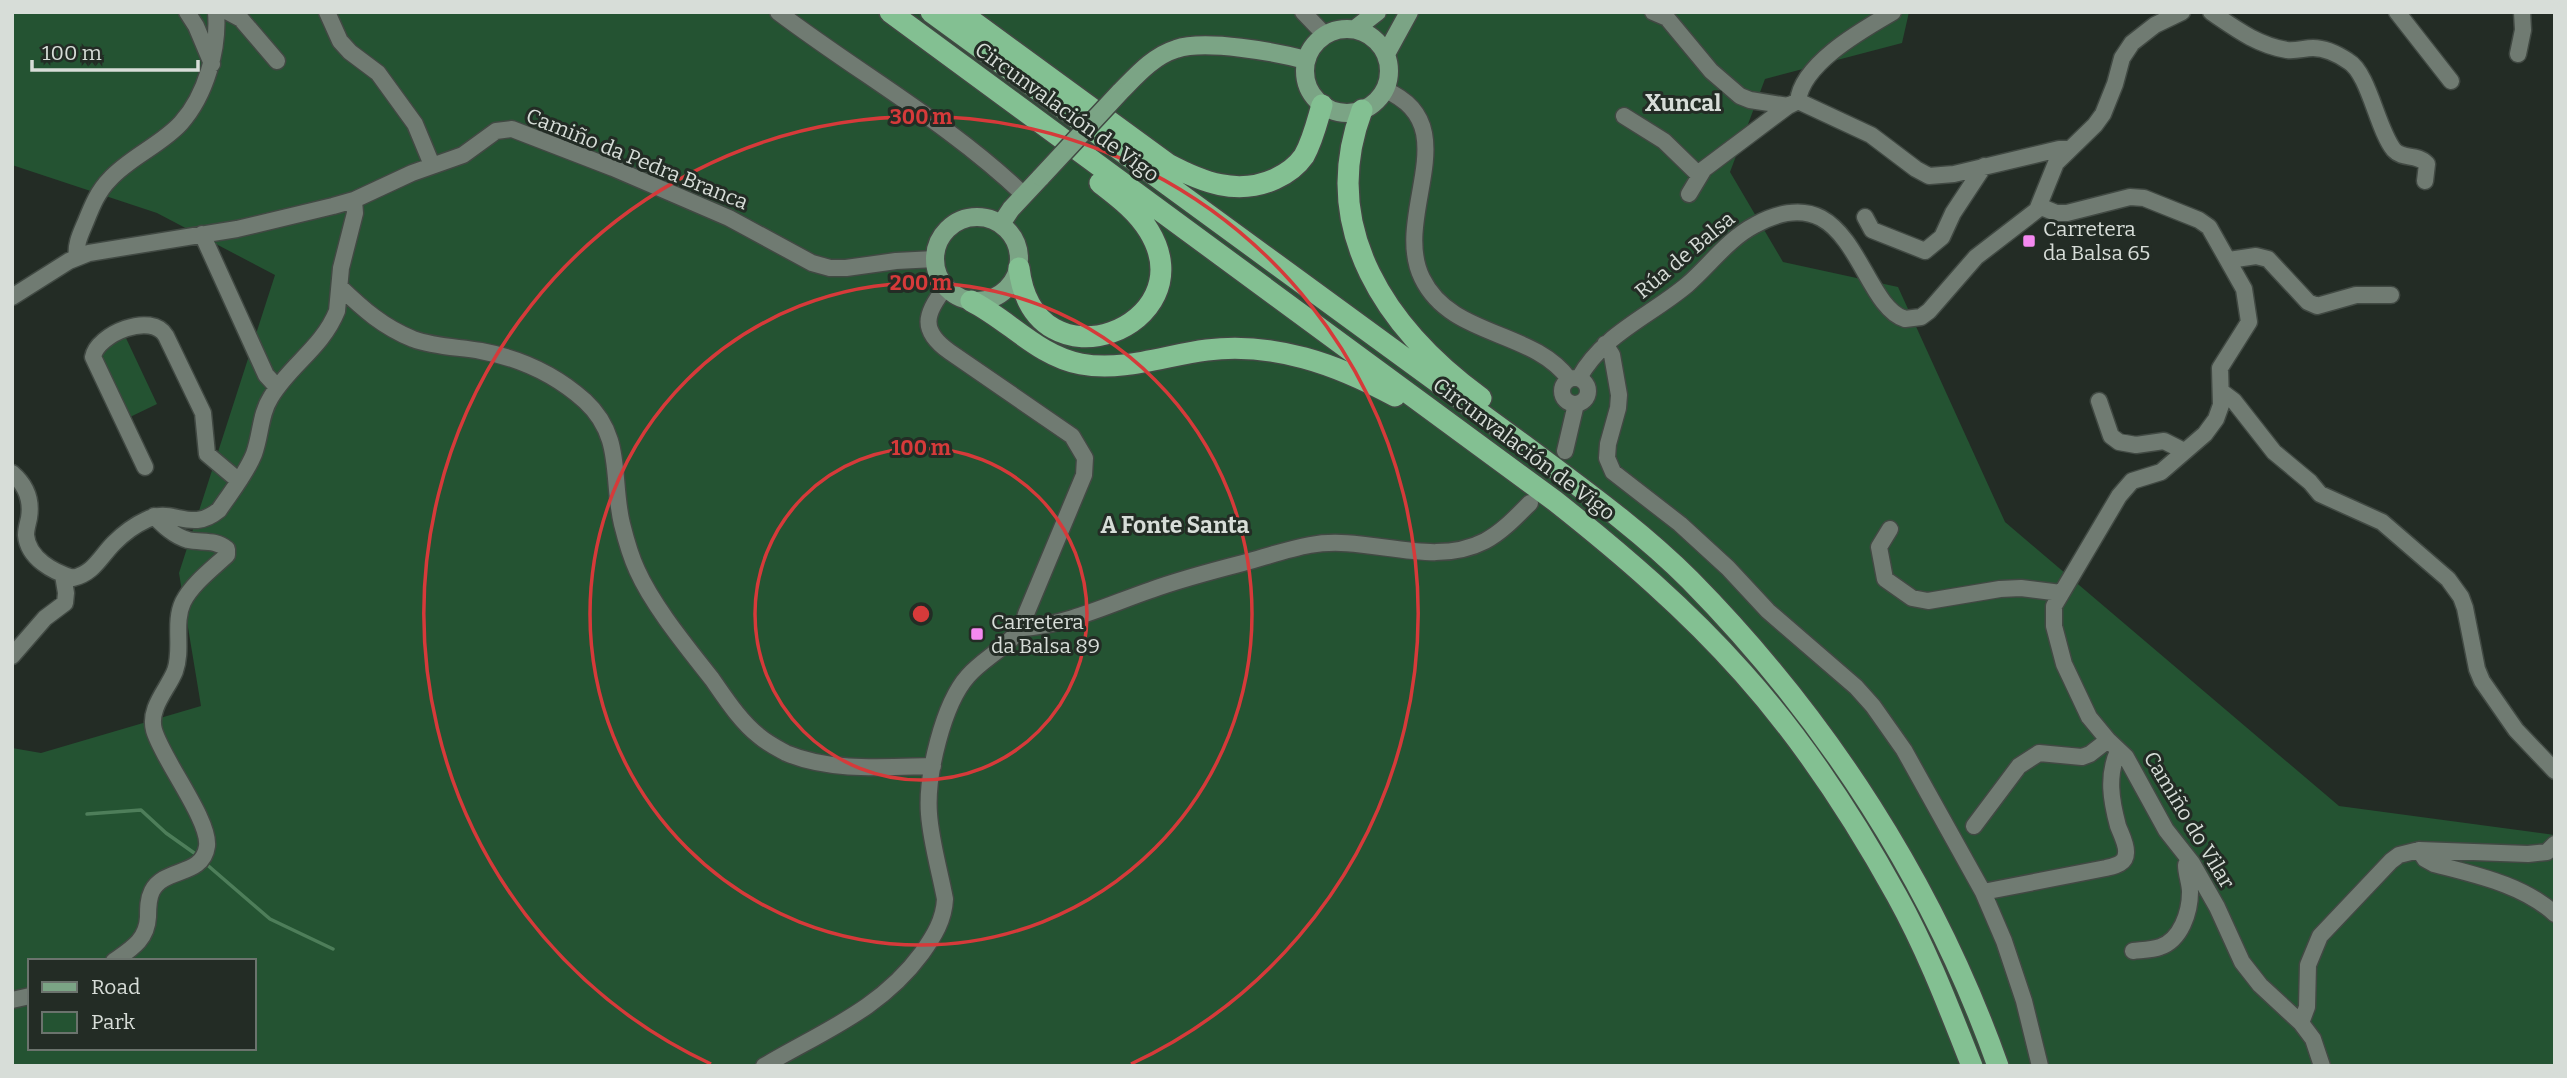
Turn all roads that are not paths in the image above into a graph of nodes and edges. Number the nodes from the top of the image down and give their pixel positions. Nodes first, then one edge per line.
1 (187, 12) edge
2 (226, 12) edge
3 (327, 12) edge
4 (778, 12) edge
5 (890, 12) edge
6 (931, 12) edge
7 (960, 12) edge
8 (1303, 12) edge
9 (1377, 12) edge
10 (1409, 12) edge
11 (1653, 12) edge
12 (1893, 12) edge
13 (2182, 12) edge
14 (2211, 12) edge
15 (2397, 12) edge
16 (2522, 12) edge
17 (217, 13) edge
18 (1355, 29) junction
19 (1325, 35) junction
20 (1386, 54) junction
21 (2518, 54) dead end
22 (1306, 60) junction
23 (277, 61) dead end
24 (212, 64) junction
25 (963, 66) junction
26 (2451, 80) dead end
27 (1385, 90) junction
28 (1793, 103) junction
29 (1322, 105) junction
30 (1363, 110) junction
31 (1624, 116) dead end
32 (2069, 149) junction
33 (432, 165) junction
34 (1984, 166) junction
35 (1699, 175) junction
36 (2425, 181) dead end
37 (1689, 194) dead end
38 (1024, 195) junction
39 (354, 200) junction
40 (2039, 206) junction
41 (1865, 217) dead end
42 (1001, 224) junction
43 (202, 234) junction
44 (77, 257) junction
45 (935, 259) junction
46 (2229, 260) junction
47 (1019, 268) junction
48 (340, 287) junction
49 (946, 287) junction
50 (2390, 295) dead end
51 (12, 298) edge
52 (971, 301) junction
53 (1605, 344) junction
54 (1574, 379) junction
55 (277, 387) junction
56 (2222, 392) junction
57 (2099, 401) dead end
58 (1434, 411) junction
59 (1565, 451) dead end
60 (2184, 451) junction
61 (145, 467) dead end
62 (12, 473) edge
63 (239, 481) junction
64 (1530, 503) dead end
65 (154, 516) junction
66 (1616, 516) junction
67 (1889, 529) dead end
68 (26, 534) junction
69 (12, 544) edge
70 (63, 575) junction
71 (2061, 593) junction
72 (1023, 628) junction
73 (12, 656) edge
74 (2113, 745) junction
75 (933, 766) junction
76 (2555, 771) edge
77 (1974, 826) dead end
78 (2555, 844) edge
79 (2418, 849) junction
80 (2192, 863) junction
81 (1983, 891) junction
82 (2555, 914) edge
83 (2133, 951) dead end
84 (117, 959) edge
85 (2301, 1023) junction
86 (764, 1066) edge
87 (1972, 1066) edge
88 (1998, 1066) edge
89 (2040, 1066) edge
90 (2322, 1066) edge

1 - 24 street
2 - 17 street
2 - 23 street
3 - 33 street
4 - 38 street
5 - 25 highway, Circunvalación de Vigo
6 - 66 highway, Circunvalación de Vigo
7 - 29 highway
8 - 19 street
9 - 18 main road
10 - 20 main road
11 - 28 street
12 - 28 street
13 - 32 street, Rúa de Balsa
14 - 36 street
15 - 26 street
16 - 21 street
17 - 24 street
18 - 19 main road
18 - 20 main road
19 - 22 main road
20 - 27 main road
22 - 29 main road
22 - 38 main road, bridge
24 - 44 street
25 - 47 highway
25 - 58 highway, Circunvalación de Vigo
27 - 30 main road
27 - 54 street
28 - 34 street
28 - 35 street
29 - 30 main road
30 - 66 highway
31 - 35 street
32 - 34 street
32 - 40 street, Rúa de Balsa
33 - 39 street, Camiño da Pedra Branca
33 - 45 street, Camiño da Pedra Branca
34 - 41 street
35 - 37 street
38 - 42 main road
39 - 43 street, Camiño da Pedra Branca
39 - 48 street
40 - 46 street, Camiño do Vilar
40 - 53 street, Rúa de Balsa
42 - 45 main road
42 - 47 main road
43 - 44 street, Camiño da Pedra Branca
43 - 55 street
44 - 51 street, Camiño da Pedra Branca
45 - 49 main road
46 - 50 street
46 - 56 street, Camiño do Vilar
47 - 52 main road
48 - 55 street
48 - 75 street
49 - 52 main road
49 - 72 street
52 - 58 highway
53 - 54 street, Rúa de Balsa
53 - 81 street
54 - 59 street
55 - 63 street
56 - 60 street, Camiño do Vilar
56 - 76 street
57 - 60 street
58 - 87 highway, Circunvalación de Vigo
60 - 71 street, Camiño do Vilar
61 - 63 street
62 - 68 street
63 - 65 street
64 - 72 street
65 - 70 street
65 - 84 street
66 - 88 highway, Circunvalación de Vigo
67 - 71 street
68 - 69 street
68 - 70 street
70 - 73 street
71 - 74 street, Camiño do Vilar
72 - 75 street
74 - 77 street
74 - 80 street, Camiño do Vilar
74 - 81 street
75 - 86 street
78 - 79 street
79 - 82 street
79 - 85 street
80 - 83 street
80 - 85 street, Camiño do Vilar
81 - 89 street
85 - 90 street, Camiño do Vilar

